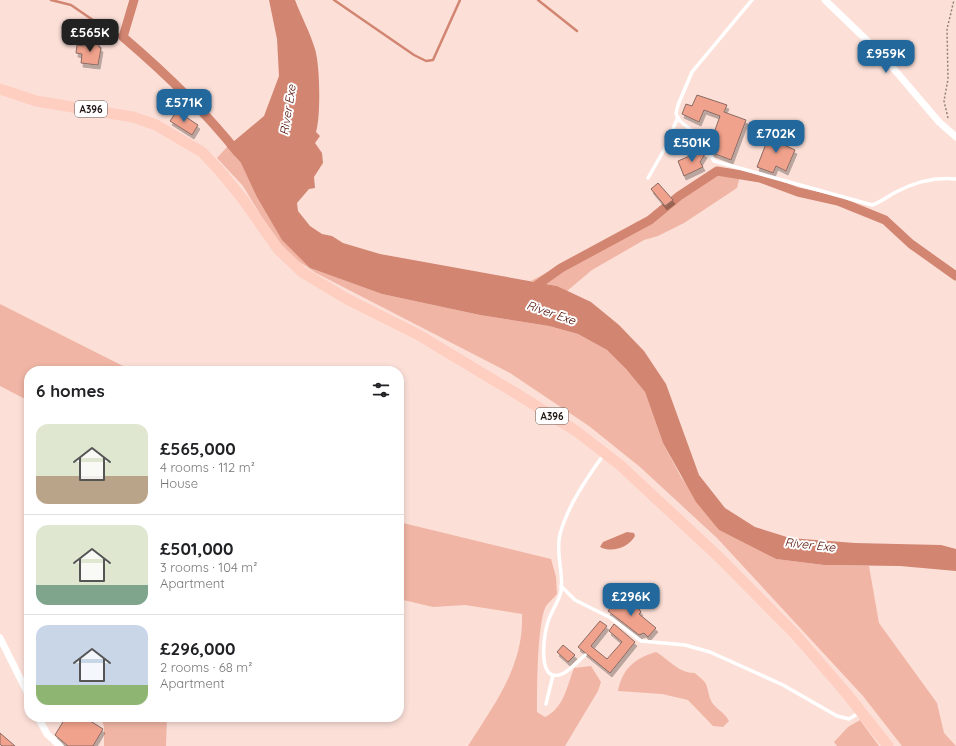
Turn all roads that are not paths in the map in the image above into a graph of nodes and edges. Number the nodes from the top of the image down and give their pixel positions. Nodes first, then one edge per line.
1 (752, 0) edge
2 (825, 0) edge
3 (0, 89) edge
4 (678, 117) junction
5 (953, 135) edge
6 (648, 178) dead end
7 (956, 179) edge
8 (605, 454) junction
9 (561, 586) junction
10 (0, 638) edge
11 (585, 655) dead end
12 (553, 675) junction
13 (24, 686) edge
14 (546, 704) dead end
15 (861, 712) junction
16 (41, 722) edge
17 (60, 746) edge
18 (888, 746) edge

1 - 4 lane
2 - 5 street
3 - 8 main road, A396
4 - 6 lane
4 - 7 lane
8 - 9 lane
8 - 15 main road, A396
9 - 12 lane
9 - 15 lane
10 - 13 street
11 - 12 lane
12 - 14 lane
15 - 18 main road, A396
16 - 17 street

